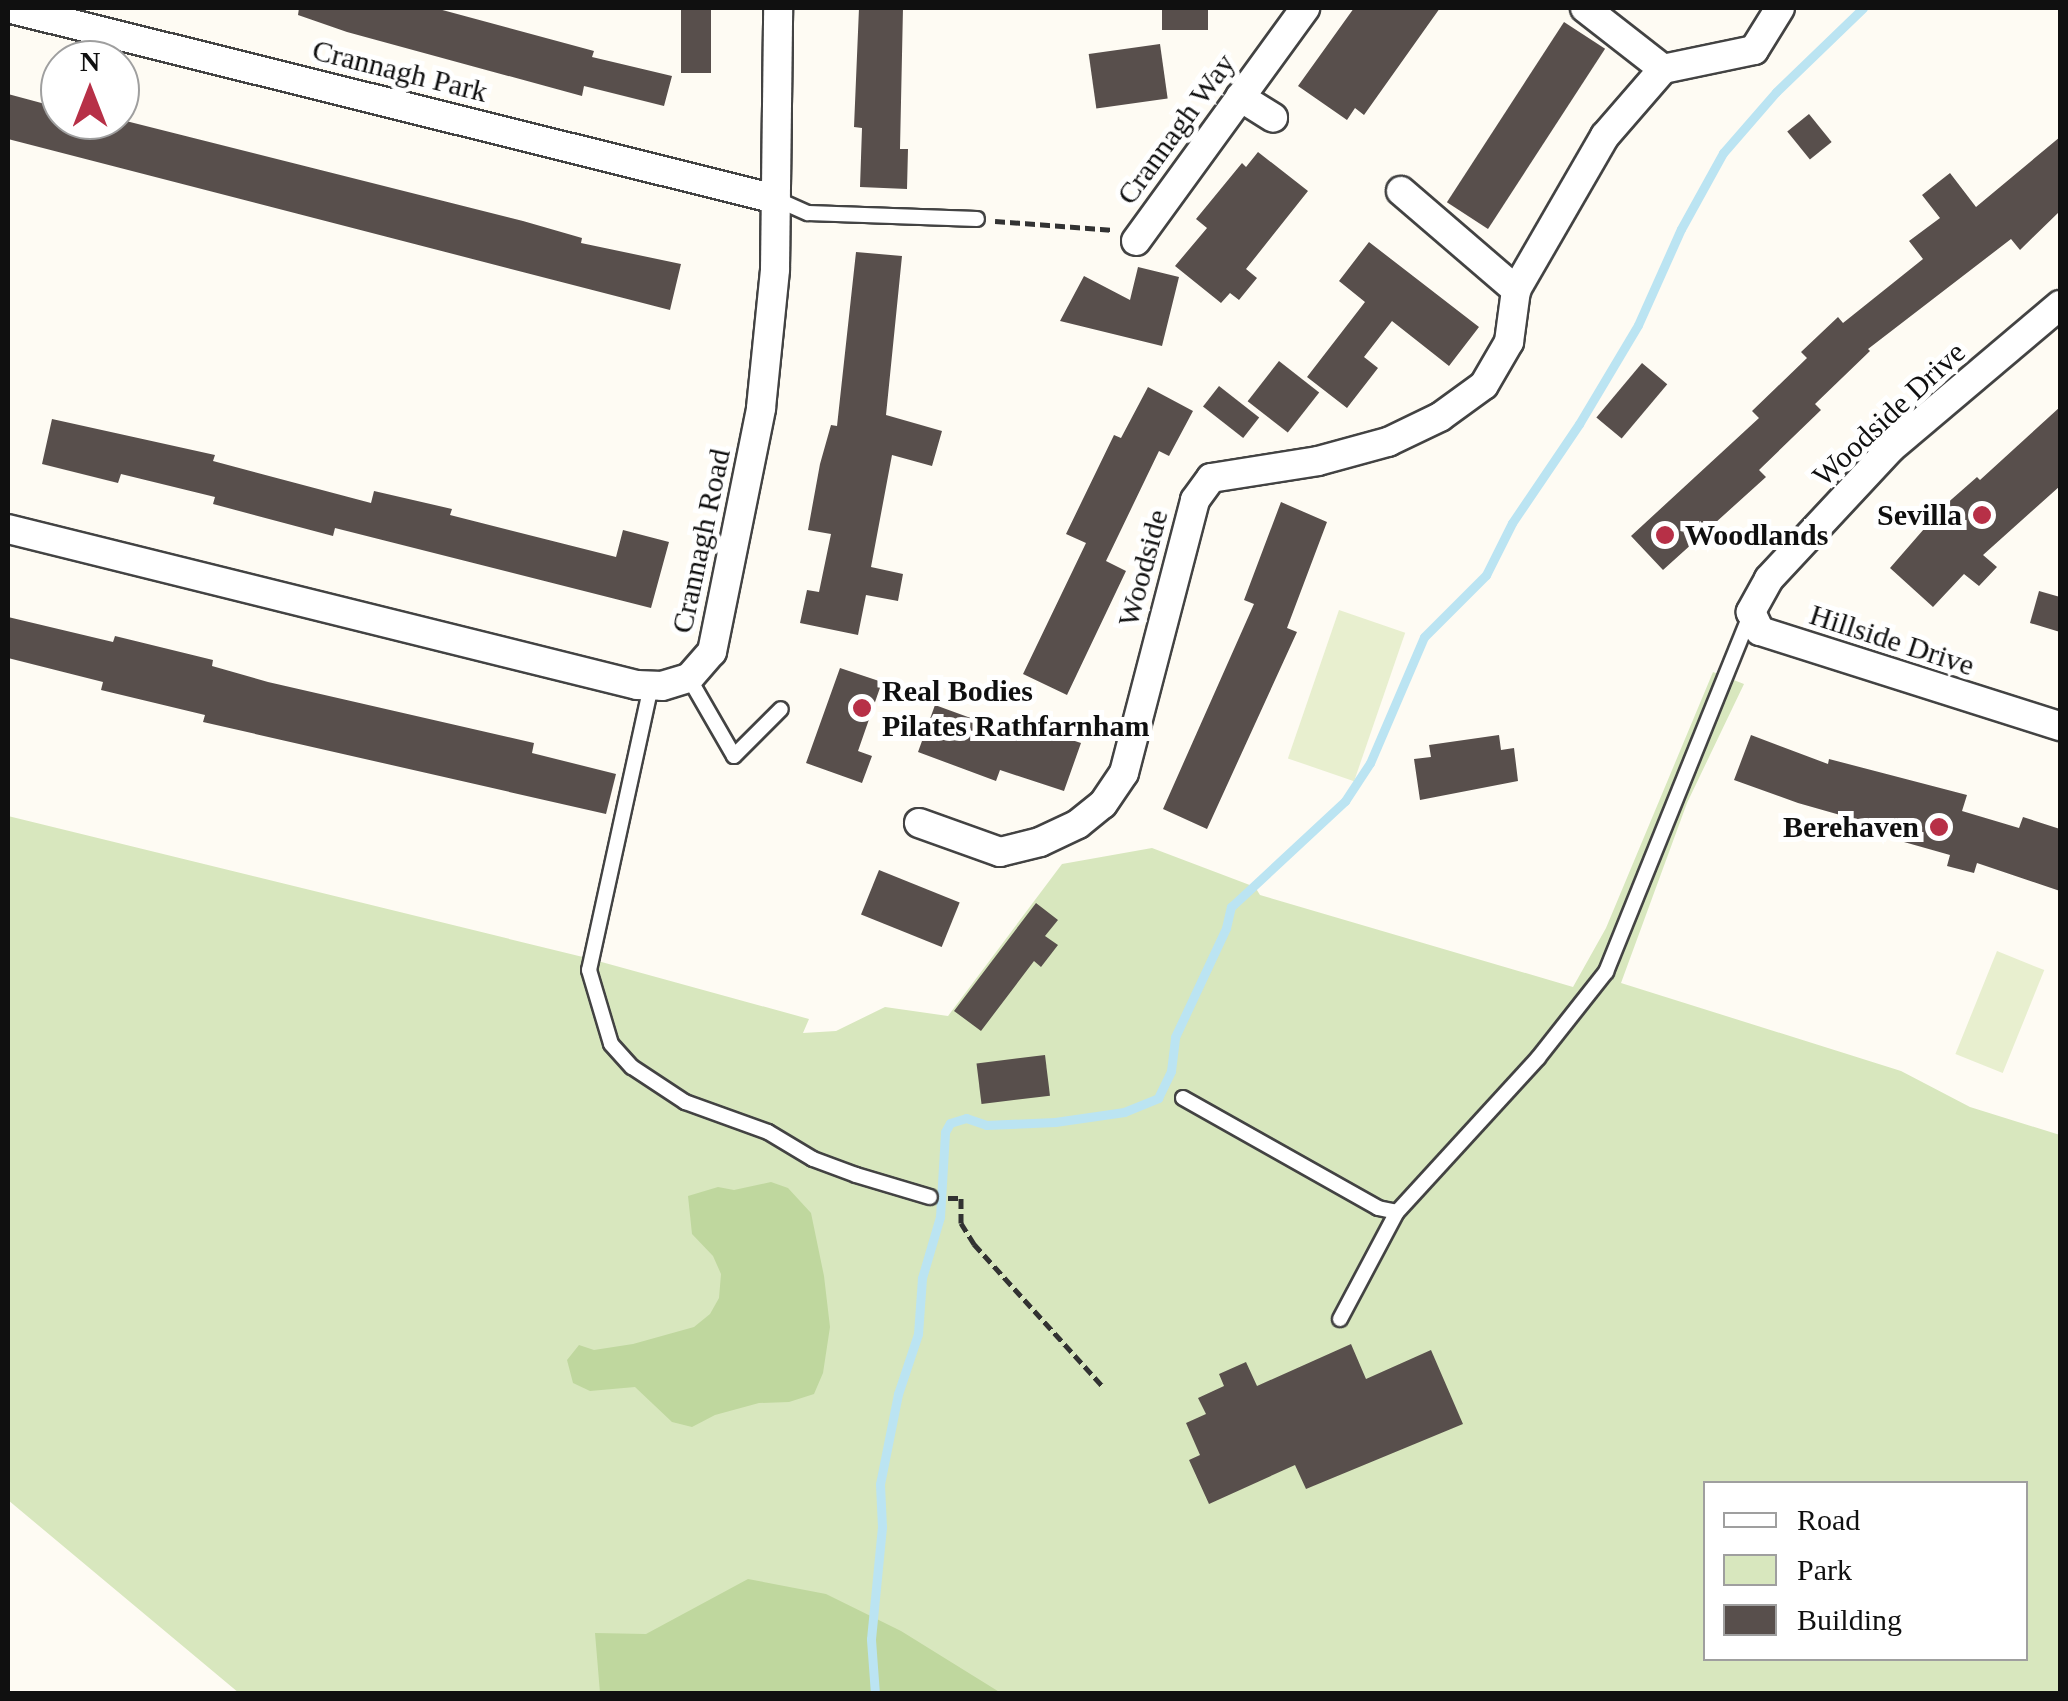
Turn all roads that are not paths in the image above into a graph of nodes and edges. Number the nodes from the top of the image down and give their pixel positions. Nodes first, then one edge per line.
1 (8, 8) edge
2 (778, 8) edge
3 (1306, 8) edge
4 (1585, 8) edge
5 (1780, 8) edge
6 (1663, 69) junction
7 (1240, 97) junction
8 (1273, 118) dead end
9 (1402, 191) dead end
10 (776, 199) junction
11 (977, 220) road end
12 (1124, 235) road end
13 (1516, 290) junction
14 (2060, 304) edge
15 (8, 529) edge
16 (1751, 612) junction
17 (689, 678) junction
18 (650, 686) junction
19 (781, 708) dead end
20 (2060, 726) edge
21 (919, 823) dead end
22 (1183, 1098) dead end
23 (930, 1197) dead end
24 (1396, 1212) junction
25 (1340, 1318) dead end

1 - 10 street, Crannagh Park
2 - 10 street, Crannagh Road
3 - 7 street, Crannagh Way
4 - 6 street
5 - 6 street
6 - 13 street, Woodside
7 - 8 street
7 - 12 street, Crannagh Way
9 - 13 street
10 - 11 lane
10 - 17 street, Crannagh Road
13 - 21 street, Woodside
14 - 16 street, Woodside Drive
15 - 18 street, Crannagh Road
16 - 20 street, Hillside Drive
16 - 24 lane
17 - 18 street, Crannagh Road
17 - 19 lane
18 - 23 lane
22 - 24 lane
24 - 25 lane

